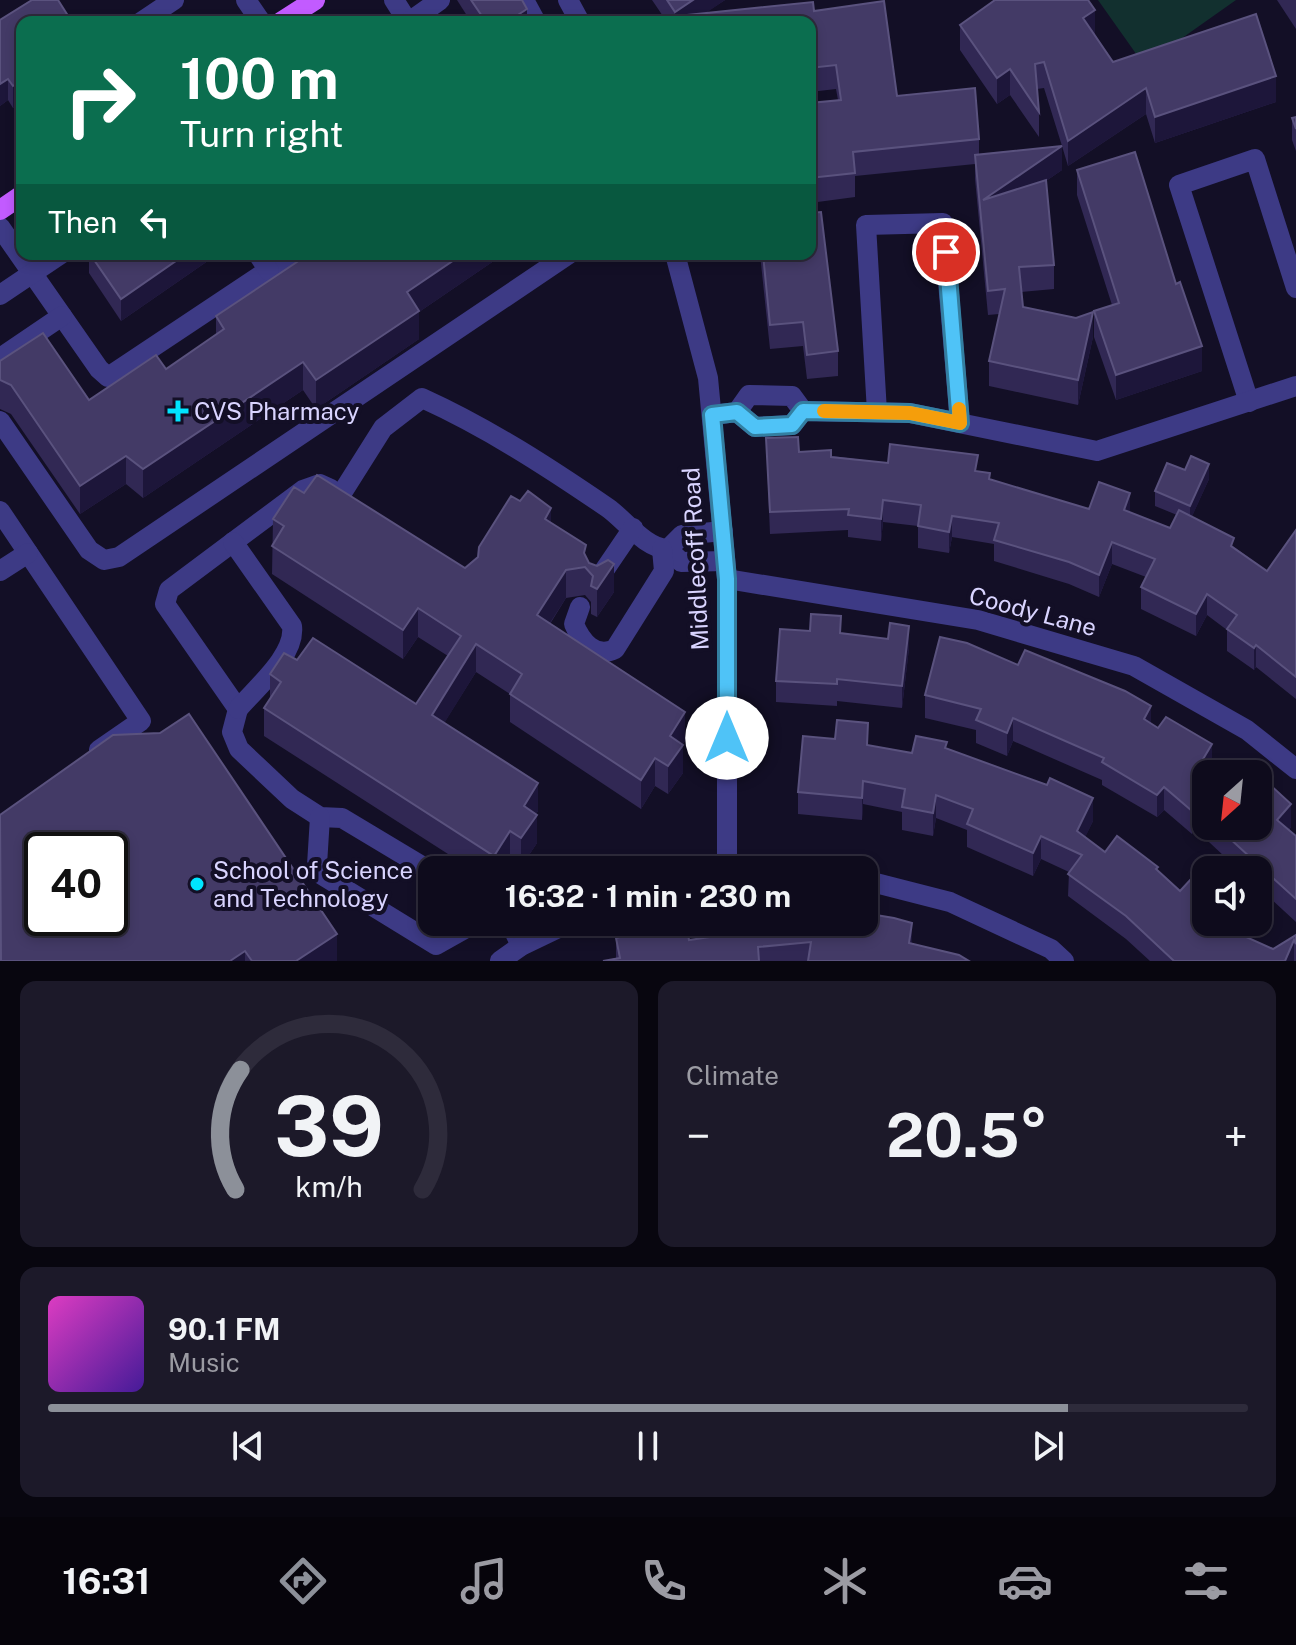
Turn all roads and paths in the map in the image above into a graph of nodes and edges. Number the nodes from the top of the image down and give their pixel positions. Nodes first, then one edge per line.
1 (174, 0) edge
2 (315, 0) edge
3 (440, 0) edge
4 (150, 16) edge
5 (290, 16) edge
6 (417, 16) edge
7 (0, 227) edge
8 (16, 250) edge
9 (23, 260) edge
10 (52, 260) edge
11 (560, 260) edge
12 (677, 260) edge
13 (263, 262) edge
14 (32, 273) junction
15 (1296, 288) edge
16 (0, 295) edge
17 (62, 316) junction
18 (0, 358) edge
19 (1296, 386) edge
20 (1249, 402) junction
21 (803, 411) junction
22 (737, 412) junction
23 (877, 412) junction
24 (712, 415) junction
25 (0, 421) edge
26 (960, 423) junction
27 (0, 511) edge
28 (633, 528) junction
29 (723, 531) junction
30 (233, 542) junction
31 (665, 549) junction
32 (28, 553) junction
33 (726, 570) junction
34 (0, 571) edge
35 (597, 581) edge
36 (580, 607) dead end
37 (238, 709) junction
38 (80, 763) edge
39 (1296, 769) edge
40 (320, 817) junction
41 (719, 856) edge
42 (418, 864) edge
43 (878, 884) edge
44 (418, 934) edge
45 (421, 936) edge
46 (452, 936) edge
47 (516, 936) edge
48 (542, 936) edge
49 (521, 946) junction
50 (500, 961) edge
51 (1064, 961) edge

1 - 4 street
2 - 5 main road
3 - 6 street
7 - 8 street
9 - 14 street
10 - 14 street
11 - 25 street
12 - 24 street, Middlecoff Road
13 - 17 street
14 - 16 street
14 - 17 street
15 - 20 street
17 - 18 street
19 - 20 street
20 - 26 street
21 - 22 street
21 - 22 street
21 - 23 street
22 - 24 street
23 - 26 street
23 - 26 street
24 - 29 street, Middlecoff Road
27 - 32 street
28 - 30 street, Coody Lane
28 - 31 street, Coody Lane
28 - 35 street
29 - 31 street
29 - 33 street, Middlecoff Road
30 - 37 street
30 - 37 street
31 - 33 street, Coody Lane
31 - 36 street
32 - 34 street
32 - 38 street
33 - 39 street, Coody Lane
33 - 41 street, Middlecoff Road
37 - 40 street
40 - 42 street
40 - 44 street
43 - 51 street
45 - 46 street
47 - 49 street
48 - 49 street
49 - 50 street

